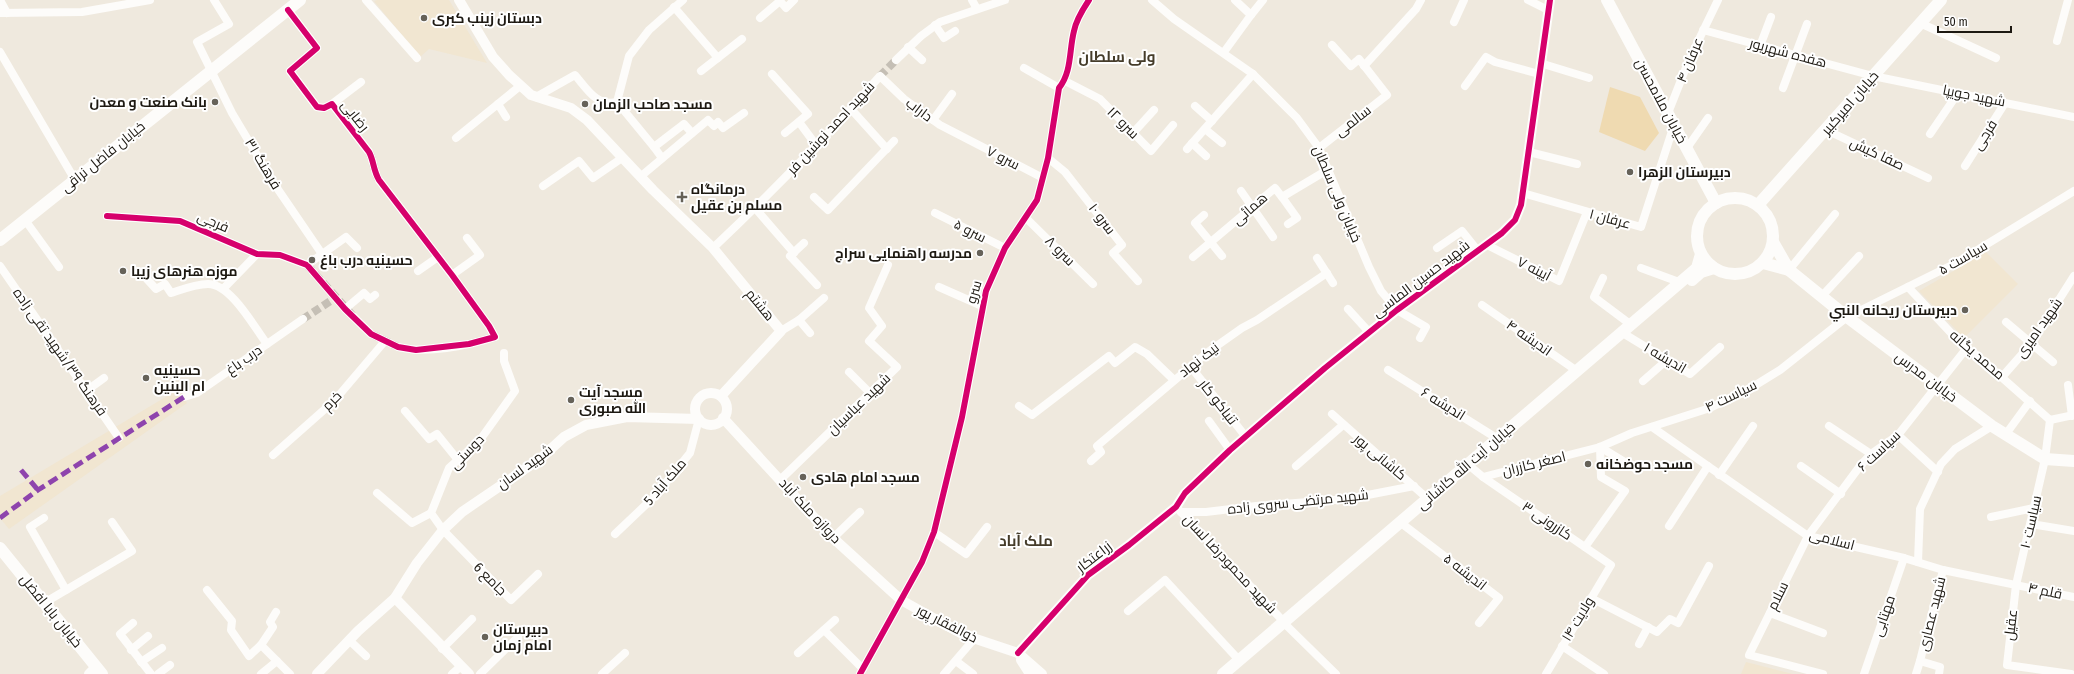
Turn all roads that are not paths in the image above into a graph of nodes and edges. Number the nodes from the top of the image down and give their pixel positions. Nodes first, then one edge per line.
1 (0, 0) edge
2 (150, 0) edge
3 (214, 0) edge
4 (300, 0) edge
5 (367, 0) edge
6 (459, 0) edge
7 (683, 0) edge
8 (794, 0) edge
9 (972, 0) edge
10 (1005, 0) edge
11 (1089, 0) edge
12 (1152, 0) edge
13 (1235, 0) edge
14 (1263, 0) edge
15 (1421, 0) edge
16 (1464, 0) edge
17 (1528, 0) edge
18 (1607, 0) edge
19 (1718, 0) edge
20 (1941, 0) edge
21 (2068, 0) edge
22 (779, 1) edge
23 (132, 2) edge
24 (1549, 5) edge
25 (674, 8) junction
26 (978, 9) junction
27 (288, 10) junction
28 (4, 13) edge
29 (1251, 15) junction
30 (1771, 17) dead end
31 (760, 18) dead end
32 (1454, 22) dead end
33 (1920, 23) junction
34 (1807, 24) dead end
35 (936, 26) junction
36 (1703, 30) junction
37 (956, 31) dead end
38 (742, 39) dead end
39 (2057, 41) dead end
40 (1332, 45) dead end
41 (1760, 46) junction
42 (908, 48) junction
43 (0, 52) edge
44 (1224, 52) junction
45 (1794, 56) junction
46 (417, 58) dead end
47 (718, 58) junction
48 (1996, 58) dead end
49 (896, 60) tunnel mouth
50 (922, 60) dead end
51 (1540, 63) junction
52 (1364, 66) junction
53 (1024, 68) dead end
54 (211, 71) junction
55 (701, 71) dead end
56 (772, 74) dead end
57 (1253, 74) junction
58 (1538, 74) junction
59 (880, 76) joint
60 (1873, 76) junction
61 (1589, 78) dead end
62 (1065, 81) junction
63 (361, 82) dead end
64 (520, 86) junction
65 (1465, 86) dead end
66 (1059, 88) junction
67 (1783, 88) dead end
68 (1958, 93) junction
69 (952, 94) dead end
70 (536, 98) junction
71 (618, 102) junction
72 (2005, 103) junction
73 (332, 104) junction
74 (498, 104) junction
75 (1195, 106) dead end
76 (851, 109) junction
77 (1154, 110) dead end
78 (744, 113) dead end
79 (1668, 113) junction
80 (506, 117) dead end
81 (2074, 117) edge
82 (1708, 118) dead end
83 (933, 120) junction
84 (1212, 121) junction
85 (799, 122) junction
86 (1173, 125) dead end
87 (1674, 125) junction
88 (1205, 129) junction
89 (1826, 130) junction
90 (1133, 132) junction
91 (692, 133) junction
92 (785, 133) dead end
93 (1930, 134) dead end
94 (456, 138) dead end
95 (964, 138) joint
96 (894, 141) dead end
97 (1222, 143) dead end
98 (816, 145) junction
99 (654, 147) junction
100 (887, 148) junction
101 (1320, 148) junction
102 (1687, 148) junction
103 (369, 152) tunnel mouth
104 (1528, 152) junction
105 (1206, 156) dead end
106 (622, 158) junction
107 (662, 158) junction
108 (1048, 158) junction
109 (1577, 164) dead end
110 (1965, 166) dead end
111 (1329, 169) junction
112 (640, 177) junction
113 (1043, 178) junction
114 (1928, 178) dead end
115 (75, 180) junction
116 (379, 180) tunnel mouth
117 (543, 186) dead end
118 (1241, 191) dead end
119 (2074, 191) edge
120 (1522, 193) junction
121 (814, 197) dead end
122 (1282, 197) junction
123 (1716, 203) junction
124 (1758, 206) junction
125 (1252, 207) junction
126 (755, 208) junction
127 (1587, 212) junction
128 (935, 213) dead end
129 (1835, 214) dead end
130 (1204, 215) dead end
131 (107, 216) dead end
132 (1026, 218) junction
133 (25, 220) junction
134 (1288, 224) dead end
135 (1273, 237) dead end
136 (467, 238) dead end
137 (0, 240) edge
138 (1211, 242) junction
139 (1773, 242) junction
140 (804, 243) dead end
141 (1487, 245) junction
142 (357, 248) dead end
143 (712, 248) junction
144 (1005, 248) junction
145 (1437, 248) dead end
146 (1478, 251) junction
147 (794, 253) junction
148 (257, 254) junction
149 (322, 254) junction
150 (1701, 254) junction
151 (1222, 256) dead end
152 (1859, 256) dead end
153 (438, 257) junction
154 (1193, 257) dead end
155 (1317, 258) dead end
156 (1763, 263) junction
157 (888, 265) dead end
158 (0, 266) edge
159 (60, 267) dead end
160 (1641, 268) dead end
161 (1714, 268) junction
162 (1789, 270) junction
163 (418, 271) dead end
164 (1327, 274) junction
165 (452, 275) junction
166 (2074, 276) edge
167 (145, 277) dead end
168 (1603, 278) dead end
169 (1138, 281) dead end
170 (1680, 282) junction
171 (1333, 283) dead end
172 (1093, 284) dead end
173 (817, 285) dead end
174 (939, 287) dead end
175 (1908, 287) junction
176 (224, 288) junction
177 (1822, 296) junction
178 (373, 297) dead end
179 (824, 298) dead end
180 (982, 306) junction
181 (1482, 306) dead end
182 (345, 309) dead end
183 (1348, 309) dead end
184 (1397, 310) junction
185 (354, 317) tunnel mouth
186 (1847, 317) junction
187 (303, 319) tunnel mouth
188 (799, 320) junction
189 (2006, 322) dead end
190 (1628, 330) junction
191 (781, 331) junction
192 (1369, 332) junction
193 (810, 333) dead end
194 (371, 334) tunnel mouth
195 (1420, 338) dead end
196 (385, 341) dead end
197 (267, 344) junction
198 (2032, 344) junction
199 (398, 347) tunnel mouth
200 (1720, 347) dead end
201 (1966, 349) junction
202 (504, 353) dead end
203 (1667, 360) junction
204 (2053, 362) dead end
205 (1191, 366) junction
206 (1388, 370) dead end
207 (849, 372) dead end
208 (1577, 372) junction
209 (2002, 377) junction
210 (104, 378) dead end
211 (1174, 380) junction
212 (1643, 381) dead end
213 (2068, 385) dead end
214 (1937, 386) junction
215 (86, 391) junction
216 (870, 394) junction
217 (721, 396) junction
218 (184, 397) dead end
219 (2030, 402) junction
220 (1019, 406) dead end
221 (405, 411) dead end
222 (1332, 414) dead end
223 (2073, 415) edge
224 (723, 418) junction
225 (699, 419) junction
226 (2050, 420) junction
227 (1209, 422) dead end
228 (1343, 425) junction
229 (1753, 426) dead end
230 (1829, 426) dead end
231 (1992, 426) junction
232 (1652, 427) junction
233 (1898, 434) junction
234 (2006, 434) junction
235 (1246, 437) junction
236 (119, 438) dead end
237 (1498, 439) junction
238 (1600, 447) junction
239 (1230, 450) junction
240 (1871, 454) junction
241 (272, 455) dead end
242 (2045, 459) junction
243 (458, 460) junction
244 (1091, 461) dead end
245 (2074, 461) edge
246 (1296, 466) dead end
247 (1708, 466) junction
248 (1801, 466) dead end
249 (1471, 467) junction
250 (1636, 469) dead end
251 (1938, 472) junction
252 (1720, 474) junction
253 (1483, 477) junction
254 (780, 480) junction
255 (1414, 486) junction
256 (377, 493) dead end
257 (1841, 494) junction
258 (1428, 499) junction
259 (2034, 508) junction
260 (1178, 509) junction
261 (860, 512) dead end
262 (431, 513) junction
263 (1991, 517) dead end
264 (44, 518) dead end
265 (112, 522) dead end
266 (2031, 524) junction
267 (1405, 526) junction
268 (1668, 526) dead end
269 (987, 527) dead end
270 (443, 530) junction
271 (2074, 531) edge
272 (934, 532) junction
273 (614, 534) dead end
274 (1808, 536) junction
275 (833, 538) junction
276 (1585, 547) junction
277 (0, 548) edge
278 (1904, 558) junction
279 (1918, 562) junction
280 (1611, 565) joint
281 (1709, 566) dead end
282 (1943, 570) junction
283 (538, 574) dead end
284 (2016, 585) junction
285 (66, 590) junction
286 (207, 590) dead end
287 (2074, 597) edge
288 (395, 598) junction
289 (1591, 598) junction
290 (901, 600) junction
291 (44, 603) junction
292 (1128, 611) dead end
293 (276, 612) dead end
294 (1770, 614) junction
295 (472, 619) dead end
296 (835, 620) dead end
297 (133, 623) dead end
298 (1479, 623) dead end
299 (1286, 624) junction
300 (1648, 627) junction
301 (824, 630) junction
302 (1823, 633) dead end
303 (148, 636) dead end
304 (518, 637) dead end
305 (974, 639) junction
306 (349, 640) junction
307 (1639, 644) dead end
308 (261, 645) junction
309 (1562, 646) junction
310 (162, 648) dead end
311 (442, 649) junction
312 (131, 650) junction
313 (625, 653) dead end
314 (798, 653) dead end
315 (1018, 653) junction
316 (366, 656) dead end
317 (1239, 660) junction
318 (277, 661) junction
319 (956, 661) junction
320 (1920, 661) junction
321 (141, 662) junction
322 (170, 665) dead end
323 (461, 666) junction
324 (2012, 668) edge
325 (1939, 670) edge
326 (862, 671) edge
327 (96, 672) edge
328 (2041, 672) edge
329 (1228, 673) edge
330 (151, 674) edge
331 (158, 674) edge
332 (261, 674) edge
333 (290, 674) edge
334 (318, 674) edge
335 (452, 674) edge
336 (469, 674) edge
337 (480, 674) edge
338 (602, 674) edge
339 (944, 674) edge
340 (973, 674) edge
341 (1030, 674) edge
342 (1042, 674) edge
343 (1336, 674) edge
344 (1546, 674) edge
345 (1604, 674) edge
346 (1824, 674) edge
347 (1864, 674) edge
348 (1916, 674) edge
349 (2071, 674) edge

1 - 28 street
2 - 23 street
3 - 54 street, فرهنگ ۳۱
4 - 27 main road, خیابان فاضل نراقی
5 - 46 street
6 - 64 street
7 - 25 street
8 - 22 street
9 - 26 street
10 - 26 street
11 - 62 street
12 - 44 street, خیابان ولی سلطان
13 - 29 street
14 - 29 street
15 - 52 street
16 - 32 street
17 - 24 street
18 - 79 main road, خیابان ملامحسن
19 - 36 street, عرفان ۴
20 - 33 main road, خیابان امیرکبیر
21 - 39 street
22 - 31 street
23 - 28 street
24 - 51 street, شهید حسین الماسی
25 - 47 street
25 - 71 street
26 - 35 street
27 - 54 main road, خیابان فاضل نراقی
27 - 73 street, رضایی
29 - 44 street
30 - 41 street
33 - 48 street
33 - 60 main road, خیابان امیرکبیر
34 - 45 street
35 - 37 street
35 - 42 street
36 - 41 street, هفده شهریور
36 - 79 street, عرفان ۴
38 - 47 street
40 - 52 street
41 - 45 street, هفده شهریور
42 - 49 street
42 - 50 street
43 - 115 street
44 - 57 street, خیابان ولی سلطان
45 - 60 street, هفده شهریور
45 - 67 street
47 - 55 street
51 - 58 street, شهید حسین الماسی
51 - 61 street
52 - 101 street, سالمی
53 - 66 street
54 - 115 main road, خیابان فاضل نراقی
54 - 149 street, فرهنگ ۳۱
56 - 85 street
57 - 84 street
57 - 101 street, خیابان ولی سلطان
58 - 65 street
58 - 104 street, شهید حسین الماسی
59 - 76 street, شهید احمد نوشین فر
59 - 83 street, داراب
60 - 68 street, شهید جویپا
60 - 89 main road, خیابان امیرکبیر
62 - 66 street
62 - 90 street, سرو ۱۲
63 - 73 street
64 - 70 street
64 - 74 street
66 - 108 street, سرو
68 - 72 street, شهید جویپا
68 - 93 street
69 - 83 street
70 - 71 street
70 - 106 street, هشتم
71 - 99 street
72 - 81 street, شهید جویپا
72 - 110 street, فرجی
73 - 103 street, رضایی
74 - 80 street
74 - 94 street
75 - 84 street
76 - 98 street, شهید احمد نوشین فر
76 - 100 street
77 - 90 street
78 - 91 street
79 - 87 main road, خیابان ملامحسن
82 - 102 street
83 - 95 street, داراب
84 - 88 street
85 - 92 street
85 - 98 street
86 - 90 street, سرو ۱۲
87 - 102 main road, خیابان ملامحسن
87 - 127 street, عرفان ۱
88 - 97 street
88 - 105 street
89 - 114 street, صفا کیش
89 - 124 main road, خیابان امیرکبیر
91 - 99 street
91 - 107 street
95 - 113 street, سرو ۷
96 - 100 street
98 - 126 street, شهید احمد نوشین فر
99 - 107 street
100 - 121 street
101 - 111 street, خیابان ولی سلطان
102 - 123 main road, خیابان ملامحسن
104 - 109 street
104 - 120 street, شهید حسین الماسی
106 - 112 street, هشتم
106 - 117 street
107 - 112 street
108 - 113 street, سرو
108 - 169 street, سرو ۱۰
111 - 122 street, همائی
111 - 184 street, خیابان ولی سلطان
112 - 143 street, هشتم
113 - 132 street, سرو
115 - 133 main road, خیابان فاضل نراقی
116 - 153 street
118 - 125 street
119 - 175 street, سیاست ۵
120 - 127 street, عرفان ۱
120 - 141 street, شهید حسین الماسی
122 - 125 street, همائی
122 - 134 street
123 - 124 main road
123 - 150 main road
124 - 139 main road
125 - 135 street
125 - 138 street, همائی
126 - 143 street, شهید احمد نوشین فر
126 - 147 street
127 - 141 street, آیینه ۷
128 - 144 street, سرو ۵
129 - 162 street
130 - 138 street
131 - 148 street, فرجی
132 - 144 street, سرو
132 - 172 street, سرو ۸
133 - 137 main road, خیابان فاضل نراقی
133 - 159 street
136 - 165 street
138 - 151 street
138 - 154 street, همائی
139 - 156 main road
139 - 162 main road
140 - 147 street
141 - 146 street, شهید حسین الماسی
142 - 149 street
143 - 191 street, هشتم
144 - 180 street, سرو
145 - 146 street
146 - 184 street, شهید حسین الماسی
147 - 173 street
148 - 149 street, فرجی
148 - 176 street
150 - 161 main road
150 - 170 main road, خیابان آیت الله کاشانی
152 - 177 street
153 - 163 street
153 - 165 street
155 - 164 street
156 - 161 main road
156 - 162 main road
157 - 216 street, شهید عباسیان
158 - 215 street, فرهنگ ۳۹/شهید تقی زاده
160 - 170 street
161 - 190 main road, خیابان آیت الله کاشانی
162 - 177 main road, خیابان مدرس
164 - 171 street
164 - 205 street, نیک نهاد
165 - 199 street
166 - 198 street, شهید امیری
167 - 176 street
168 - 190 street, اندیشه ۱
170 - 190 main road, خیابان آیت الله کاشانی
174 - 180 street
175 - 186 street, سیاست ۵
175 - 201 street, محمد یگانه
176 - 197 street
177 - 186 main road, خیابان مدرس
178 - 182 street
179 - 188 street
180 - 272 street, سرو
181 - 208 street, اندیشه ۴
183 - 192 street
184 - 192 street, شهید حسین الماسی
184 - 195 street
185 - 194 street
186 - 214 main road, خیابان مدرس
186 - 232 street, سیاست ۴
187 - 197 street, درب باغ
188 - 191 street
188 - 193 street
189 - 198 street
190 - 203 street, اندیشه ۱
190 - 208 main road, خیابان آیت الله کاشانی
190 - 249 main road, خیابان آیت الله کاشانی
191 - 217 street, هشتم
192 - 235 street, شهید حسین الماسی
196 - 241 street, خرم
197 - 218 street, درب باغ
198 - 204 street
198 - 209 street, شهید امیری
200 - 203 street, اندیشه ۱
201 - 209 street, محمد یگانه
201 - 214 street, سیاست ۶
202 - 243 street, دوستی
203 - 212 street
205 - 211 street, نیک نهاد
205 - 235 street, تنباکو کار
206 - 237 street, اندیشه ۶
207 - 216 street
208 - 237 main road, خیابان آیت الله کاشانی
209 - 219 street, محمد یگانه
210 - 215 street
211 - 220 street
211 - 244 street, نیک نهاد
213 - 223 street
214 - 231 main road, خیابان مدرس
214 - 233 street, سیاست ۶
215 - 236 street, فرهنگ ۳۹/شهید تقی زاده
216 - 254 street, شهید عباسیان
217 - 224 street
217 - 225 street
219 - 226 street, محمد یگانه
219 - 234 street
221 - 243 street
222 - 228 street, کاشانی پور
223 - 226 street
224 - 225 street
224 - 254 street, دروازه ملک آباد
225 - 270 street, شهید لسان
225 - 273 street, ملک آباد 5
226 - 242 street, سیاست ۱۰
227 - 239 street
228 - 246 street
228 - 255 street, کاشانی پور
229 - 252 street
230 - 240 street
231 - 234 main road, خیابان مدرس
231 - 251 street
232 - 238 street, سیاست ۴
232 - 247 street, اسلامی
233 - 240 street, سیاست ۶
233 - 251 street
234 - 242 main road, خیابان مدرس
235 - 239 street, شهید حسین الماسی
237 - 258 main road, خیابان آیت الله کاشانی
238 - 250 street
238 - 253 street, اصغر کازران
238 - 276 street
239 - 260 street, شهید حسین الماسی
240 - 257 street, سیاست ۶
242 - 245 main road, خیابان مدرس
242 - 259 street, سیاست ۱۰
243 - 262 street, دوستی
247 - 252 street, اسلامی
247 - 268 street
248 - 257 street
249 - 253 street, اصغر کازران
249 - 267 main road, خیابان آیت الله کاشانی
251 - 279 street
252 - 274 street, اسلامی
253 - 276 street, کازرونی ۳
254 - 275 street, دروازه ملک آباد
255 - 258 street, کاشانی پور
255 - 260 street, شهید مرتضی سروی زاده
256 - 262 street
257 - 274 street, سیاست ۶
258 - 299 main road, خیابان آیت الله کاشانی
259 - 263 street
259 - 266 street, سیاست ۱۰
260 - 299 street, شهید محمودرضا لسان
260 - 315 street, زراعتکار
261 - 275 street
262 - 270 street
264 - 285 street
265 - 285 street
266 - 271 street
266 - 284 street, سیاست ۱۰
267 - 298 street, اندیشه ۵
267 - 299 main road, خیابان آیت الله کاشانی
269 - 272 street
270 - 283 street, جامع 6
270 - 288 street, شهید لسان
272 - 290 street, سرو
274 - 278 street, اسلامی
274 - 294 street, سلام
275 - 290 street, دروازه ملک آباد
276 - 280 street, کازرونی ۳
277 - 291 main road, خیابان بابا افضل
278 - 279 street, اسلامی
278 - 347 street, مهتابی
279 - 282 street, اسلامی
280 - 289 street, ولایت ۱۴
281 - 300 street
282 - 284 street, اسلامی
282 - 320 street, شهید عصاری
284 - 287 street, قلم ۴
284 - 324 street, عقیل
285 - 291 street
286 - 308 street
288 - 306 street, شهید لسان
288 - 311 street
289 - 300 street
289 - 309 street, ولایت ۱۴
290 - 305 street, ذوالفقار پور
290 - 326 street, سرو
291 - 327 main road, خیابان بابا افضل
292 - 317 street
293 - 308 street
294 - 302 street
294 - 346 street, سلام
295 - 311 street
296 - 301 street
297 - 312 street
299 - 317 main road, خیابان آیت الله کاشانی
299 - 329 main road, خیابان آیت الله کاشانی
299 - 343 street, شهید محمودرضا لسان
300 - 307 street
301 - 314 street
301 - 326 street
303 - 312 street
304 - 337 street
305 - 315 street, ذوالفقار پور
305 - 319 street
306 - 316 street
306 - 334 street, شهید لسان
308 - 318 street
309 - 344 street, ولایت ۱۴
309 - 345 street
310 - 321 street
311 - 323 street
312 - 321 street
313 - 338 street
315 - 341 street
315 - 342 street, ذوالفقار پور
317 - 329 main road, خیابان آیت الله کاشانی
318 - 332 street
318 - 333 street
319 - 339 street
319 - 340 street
320 - 325 street, شهید عصاری
320 - 348 street
321 - 330 street
322 - 331 street
323 - 335 street
323 - 336 street
324 - 328 street
328 - 349 street

